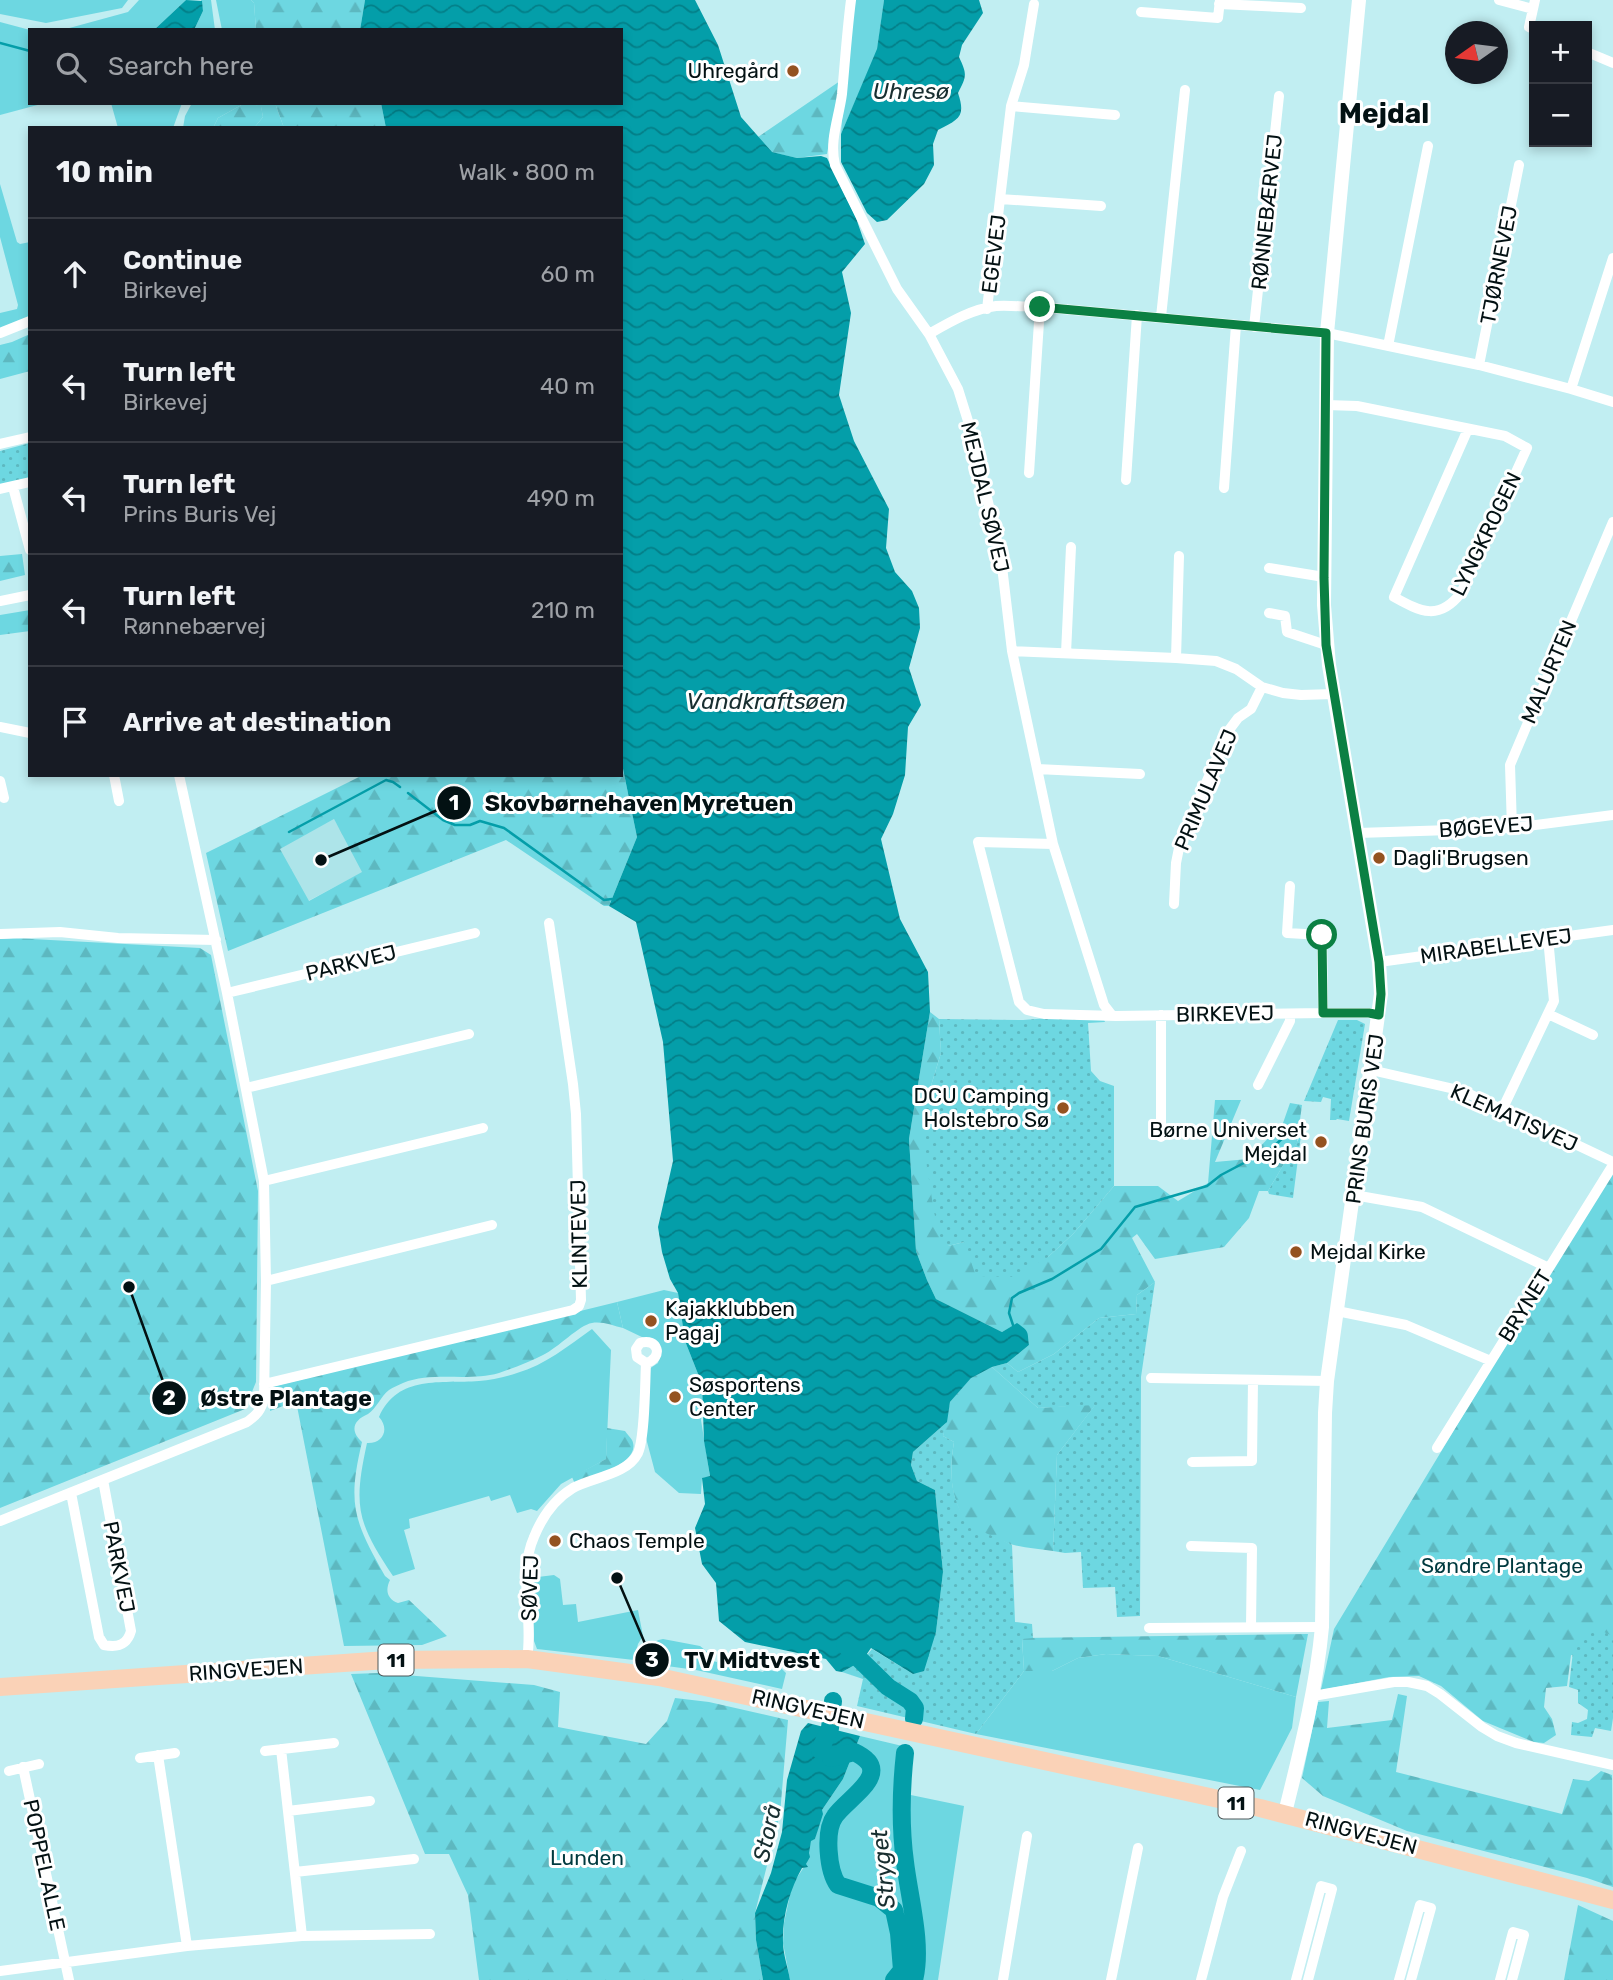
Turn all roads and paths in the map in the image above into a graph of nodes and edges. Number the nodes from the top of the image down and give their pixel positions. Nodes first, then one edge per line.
1 (850, 0) edge
2 (1359, 0) edge
3 (1499, 0) edge
4 (1220, 2) edge
5 (1034, 4) dead end
6 (1534, 5) edge
7 (1301, 8) dead end
8 (1141, 12) dead end
9 (1592, 54) edge
10 (1613, 63) edge
11 (1185, 90) dead end
12 (1279, 96) dead end
13 (1011, 106) junction
14 (1115, 115) dead end
15 (1427, 146) dead end
16 (1518, 164) dead end
17 (1000, 199) junction
18 (1101, 206) dead end
19 (1613, 258) edge
20 (1040, 307) junction
21 (987, 309) junction
22 (1137, 315) junction
23 (1161, 317) junction
24 (28, 322) edge
25 (1236, 325) junction
26 (1254, 327) junction
27 (0, 333) edge
28 (1326, 333) junction
29 (929, 334) junction
30 (1388, 346) junction
31 (1479, 365) junction
32 (1571, 389) junction
33 (1613, 402) edge
34 (1326, 405) junction
35 (1468, 429) junction
36 (28, 437) edge
37 (0, 444) edge
38 (1029, 473) dead end
39 (1126, 480) dead end
40 (28, 483) edge
41 (13, 487) junction
42 (1224, 488) dead end
43 (0, 489) edge
44 (1613, 522) edge
45 (28, 543) edge
46 (1071, 547) dead end
47 (1179, 556) dead end
48 (1269, 568) dead end
49 (1324, 578) junction
50 (28, 595) edge
51 (0, 601) edge
52 (1269, 612) dead end
53 (1326, 645) junction
54 (1012, 651) junction
55 (1066, 653) junction
56 (1176, 658) junction
57 (1262, 687) junction
58 (1334, 694) junction
59 (0, 727) edge
60 (28, 733) edge
61 (1037, 769) junction
62 (1140, 774) dead end
63 (114, 777) edge
64 (180, 777) edge
65 (0, 781) edge
66 (4, 798) dead end
67 (119, 801) dead end
68 (1613, 814) edge
69 (1513, 828) junction
70 (1358, 833) junction
71 (1053, 844) junction
72 (1290, 886) dead end
73 (1174, 904) dead end
74 (549, 923) dead end
75 (1613, 930) edge
76 (475, 933) dead end
77 (0, 934) edge
78 (1548, 939) junction
79 (216, 940) junction
80 (1379, 962) junction
81 (227, 993) junction
82 (1323, 1013) junction
83 (1111, 1014) junction
84 (1290, 1014) junction
85 (1548, 1014) junction
86 (1161, 1015) junction
87 (1379, 1015) junction
88 (469, 1034) dead end
89 (1593, 1035) dead end
90 (1371, 1070) junction
91 (1258, 1085) dead end
92 (246, 1088) junction
93 (1502, 1110) junction
94 (483, 1128) dead end
95 (1161, 1137) dead end
96 (1613, 1163) edge
97 (264, 1181) junction
98 (1354, 1195) junction
99 (492, 1225) dead end
100 (1549, 1268) junction
101 (266, 1281) junction
102 (1337, 1311) junction
103 (1491, 1361) junction
104 (646, 1363) dead end
105 (1151, 1378) dead end
106 (1253, 1380) junction
107 (1327, 1381) junction
108 (264, 1384) junction
109 (1437, 1448) dead end
110 (1192, 1462) dead end
111 (103, 1480) junction
112 (71, 1493) junction
113 (0, 1521) edge
114 (1191, 1546) dead end
115 (1251, 1627) junction
116 (1322, 1627) junction
117 (1149, 1628) dead end
118 (527, 1658) junction
119 (0, 1687) edge
120 (1313, 1696) junction
121 (334, 1744) dead end
122 (281, 1749) junction
123 (265, 1751) dead end
124 (175, 1753) dead end
125 (158, 1755) junction
126 (140, 1758) dead end
127 (39, 1764) dead end
128 (1613, 1765) edge
129 (23, 1767) junction
130 (9, 1771) dead end
131 (370, 1801) dead end
132 (288, 1811) junction
133 (1285, 1814) junction
134 (1027, 1836) dead end
135 (1138, 1848) dead end
136 (1241, 1851) dead end
137 (414, 1859) dead end
138 (295, 1872) junction
139 (1608, 1900) edge
140 (430, 1934) dead end
141 (302, 1936) junction
142 (187, 1946) junction
143 (66, 1962) junction
144 (0, 1971) edge
145 (69, 1980) edge
146 (1003, 1980) edge
147 (1111, 1980) edge
148 (1201, 1980) edge
149 (1296, 1980) edge
150 (1308, 1980) edge
151 (1399, 1980) edge
152 (1411, 1980) edge
153 (1500, 1980) edge
154 (1512, 1980) edge

1 - 29 street, MEJDAL SØVEJ
2 - 28 street, PRINS BURIS VEJ
3 - 6 street
4 - 7 street
4 - 8 street
5 - 13 street, EGEVEJ
9 - 10 street
11 - 23 street
12 - 26 street, RØNNEBÆRVEJ
13 - 14 street
13 - 17 street, EGEVEJ
15 - 30 street
16 - 31 street, TJØRNEVEJ
17 - 18 street, EGEVEJ
17 - 21 street, EGEVEJ
19 - 32 street
20 - 21 street
20 - 22 street
20 - 38 street
21 - 29 street
22 - 23 street
22 - 39 street
23 - 25 street
24 - 27 street
25 - 26 street
25 - 42 street
26 - 28 street
28 - 30 street
28 - 34 street, PRINS BURIS VEJ
29 - 54 street, MEJDAL SØVEJ
30 - 31 street
31 - 32 street
32 - 33 street
34 - 35 street, LYNGKROGEN
34 - 49 street, PRINS BURIS VEJ
35 - 35 street, LYNGKROGEN
36 - 37 street
40 - 41 street
41 - 43 street
41 - 45 street
44 - 69 street, MALURTEN
46 - 55 street
47 - 56 street
48 - 49 street
49 - 53 street, PRINS BURIS VEJ
50 - 51 street
52 - 53 street
53 - 58 street, PRINS BURIS VEJ
54 - 55 street
54 - 61 street, MEJDAL SØVEJ
55 - 56 street
56 - 57 street
57 - 58 street
57 - 73 street, PRIMULAVEJ
58 - 70 street, PRINS BURIS VEJ
59 - 60 street
61 - 62 street
61 - 71 street, MEJDAL SØVEJ
63 - 67 street
64 - 79 street
65 - 66 street
68 - 69 street, BØGEVEJ
69 - 70 street, BØGEVEJ
70 - 80 street, PRINS BURIS VEJ
71 - 83 street, MEJDAL SØVEJ
71 - 83 street, BIRKEVEJ
72 - 82 street
74 - 108 street, KLINTEVEJ
75 - 78 street, MIRABELLEVEJ
76 - 81 street, PARKVEJ
77 - 79 street
78 - 80 street, MIRABELLEVEJ
78 - 85 street
79 - 81 street
80 - 87 street, PRINS BURIS VEJ
81 - 92 street
82 - 84 street, BIRKEVEJ
82 - 87 street, BIRKEVEJ
83 - 86 street, BIRKEVEJ
84 - 86 street, BIRKEVEJ
84 - 91 street, BIRKEVEJ
85 - 89 street
85 - 93 street
86 - 95 street, BIRKEVEJ
87 - 90 street, PRINS BURIS VEJ
88 - 92 street
90 - 93 street, KLEMATISVEJ
90 - 98 street, PRINS BURIS VEJ
92 - 97 street
93 - 96 street, KLEMATISVEJ
94 - 97 street
96 - 100 street, BRYNET
97 - 101 street
98 - 100 street
98 - 102 street, PRINS BURIS VEJ
99 - 101 street
100 - 103 street, BRYNET
101 - 108 street
102 - 103 street
102 - 107 street, PRINS BURIS VEJ
103 - 109 street, BRYNET
104 - 118 street, SØVEJ
105 - 106 street
106 - 107 street
106 - 110 street
107 - 116 street, PRINS BURIS VEJ
108 - 111 street
111 - 112 street
111 - 112 street, PARKVEJ
112 - 113 street
114 - 115 street
115 - 116 street
115 - 117 street
116 - 120 street, PRINS BURIS VEJ
118 - 119 main road, RINGVEJEN / 11
118 - 133 main road, RINGVEJEN / 11
120 - 128 street
120 - 133 street, PRINS BURIS VEJ
121 - 122 street
122 - 123 street
122 - 132 street
124 - 125 street
125 - 126 street
125 - 142 street
127 - 129 street
129 - 130 street
129 - 143 street, POPPEL ALLE
131 - 132 street
132 - 138 street
133 - 139 main road, RINGVEJEN / 11
134 - 146 street
135 - 147 street
136 - 148 street
137 - 138 street
138 - 141 street
140 - 141 street, POPPEL ALLE
141 - 142 street, POPPEL ALLE
142 - 143 street, POPPEL ALLE
143 - 144 street, POPPEL ALLE
143 - 145 street
149 - 150 street
151 - 152 street
153 - 154 street

